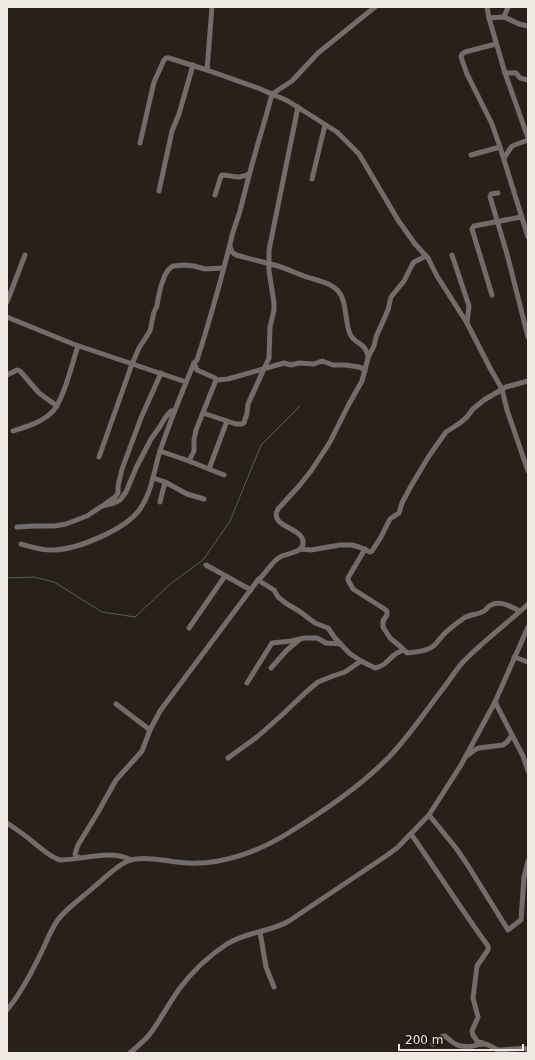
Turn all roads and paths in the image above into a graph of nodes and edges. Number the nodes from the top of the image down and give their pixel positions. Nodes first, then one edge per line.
1 (212, 7) edge
2 (376, 7) edge
3 (487, 7) edge
4 (508, 7) edge
5 (504, 17) junction
6 (489, 18) junction
7 (528, 20) edge
8 (526, 26) edge
9 (496, 44) junction
10 (193, 65) junction
11 (207, 70) junction
12 (505, 73) junction
13 (528, 80) edge
14 (272, 94) junction
15 (298, 107) junction
16 (325, 125) junction
17 (527, 136) edge
18 (140, 143) dead end
19 (500, 147) junction
20 (471, 155) dead end
21 (504, 158) junction
22 (249, 174) junction
23 (312, 179) dead end
24 (159, 191) dead end
25 (498, 193) dead end
26 (216, 196) dead end
27 (522, 217) junction
28 (498, 222) junction
29 (528, 237) edge
30 (230, 246) junction
31 (25, 255) dead end
32 (452, 255) dead end
33 (426, 256) junction
34 (268, 264) junction
35 (223, 268) junction
36 (492, 295) dead end
37 (7, 302) edge
38 (7, 317) edge
39 (467, 323) junction
40 (528, 337) edge
41 (78, 346) junction
42 (368, 358) junction
43 (194, 363) junction
44 (132, 364) junction
45 (263, 370) junction
46 (365, 371) junction
47 (161, 373) junction
48 (7, 375) edge
49 (216, 380) junction
50 (528, 381) edge
51 (186, 382) junction
52 (502, 389) junction
53 (57, 406) junction
54 (174, 411) junction
55 (203, 413) junction
56 (227, 421) junction
57 (13, 431) dead end
58 (160, 451) junction
59 (99, 457) dead end
60 (189, 461) junction
61 (209, 469) junction
62 (528, 471) edge
63 (224, 475) dead end
64 (153, 478) junction
65 (165, 482) junction
66 (204, 499) dead end
67 (160, 502) dead end
68 (102, 506) junction
69 (17, 527) dead end
70 (21, 544) dead end
71 (300, 549) junction
72 (365, 549) junction
73 (206, 565) dead end
74 (225, 576) junction
75 (258, 580) junction
76 (251, 590) junction
77 (527, 605) edge
78 (520, 611) junction
79 (528, 627) edge
80 (189, 628) dead end
81 (300, 639) junction
82 (341, 644) junction
83 (404, 650) junction
84 (514, 657) junction
85 (361, 660) junction
86 (528, 662) edge
87 (272, 668) dead end
88 (247, 683) dead end
89 (495, 702) junction
90 (116, 704) dead end
91 (150, 730) junction
92 (512, 735) junction
93 (467, 756) junction
94 (228, 758) dead end
95 (528, 770) edge
96 (429, 815) junction
97 (7, 823) edge
98 (411, 834) junction
99 (80, 858) junction
100 (131, 860) junction
101 (528, 862) edge
102 (260, 932) junction
103 (274, 987) dead end
104 (7, 1010) edge
105 (433, 1044) dead end
106 (483, 1044) junction
107 (528, 1049) edge
108 (130, 1053) edge

1 - 11 street
2 - 14 street
3 - 6 street
4 - 5 street
5 - 6 street
5 - 8 street
6 - 9 street
7 - 8 street
9 - 12 street
9 - 19 street
10 - 11 street
10 - 18 street
10 - 24 street
11 - 14 street
12 - 13 street
12 - 17 street
14 - 15 street
14 - 22 street
15 - 16 street
15 - 34 street
16 - 23 street
16 - 33 street
17 - 21 street
19 - 20 street
19 - 21 street
21 - 27 street
22 - 26 street
22 - 30 street
25 - 28 street
27 - 28 street
27 - 29 street
28 - 36 street
28 - 40 street
30 - 34 street
30 - 35 street
31 - 37 street
32 - 39 street
33 - 39 street
33 - 42 street
34 - 42 street
34 - 45 street
35 - 43 street
35 - 44 street
38 - 41 street
39 - 52 street
41 - 44 street
41 - 53 street
42 - 46 street
43 - 49 street
43 - 51 street
44 - 47 street
44 - 59 street
45 - 46 street
45 - 49 street
45 - 56 street
46 - 71 street
47 - 51 street
47 - 68 street
48 - 53 street
49 - 55 street
50 - 52 street
51 - 54 street
52 - 62 street
52 - 72 street
53 - 57 street
54 - 58 street
54 - 68 street
55 - 56 street
55 - 60 street
56 - 61 street
58 - 60 street
58 - 64 street
60 - 61 street
61 - 63 street
64 - 65 street
64 - 70 street
65 - 66 street
65 - 67 street
68 - 69 street
71 - 72 street
71 - 75 street
72 - 83 street
73 - 74 street
74 - 76 street
74 - 80 street
75 - 76 street
75 - 82 street
76 - 91 street
77 - 78 street
78 - 83 street
78 - 100 street
79 - 84 street
81 - 82 street
81 - 87 street
81 - 88 street
82 - 85 street
83 - 85 street
84 - 86 street
84 - 89 street
85 - 94 street
89 - 92 street
89 - 93 street
90 - 91 street
91 - 99 street
92 - 93 street
92 - 95 street
93 - 96 street
96 - 98 street
96 - 101 street
97 - 99 street
98 - 102 street
98 - 106 street
99 - 100 street
100 - 104 street
102 - 103 street
102 - 108 street
105 - 106 street
106 - 107 street

